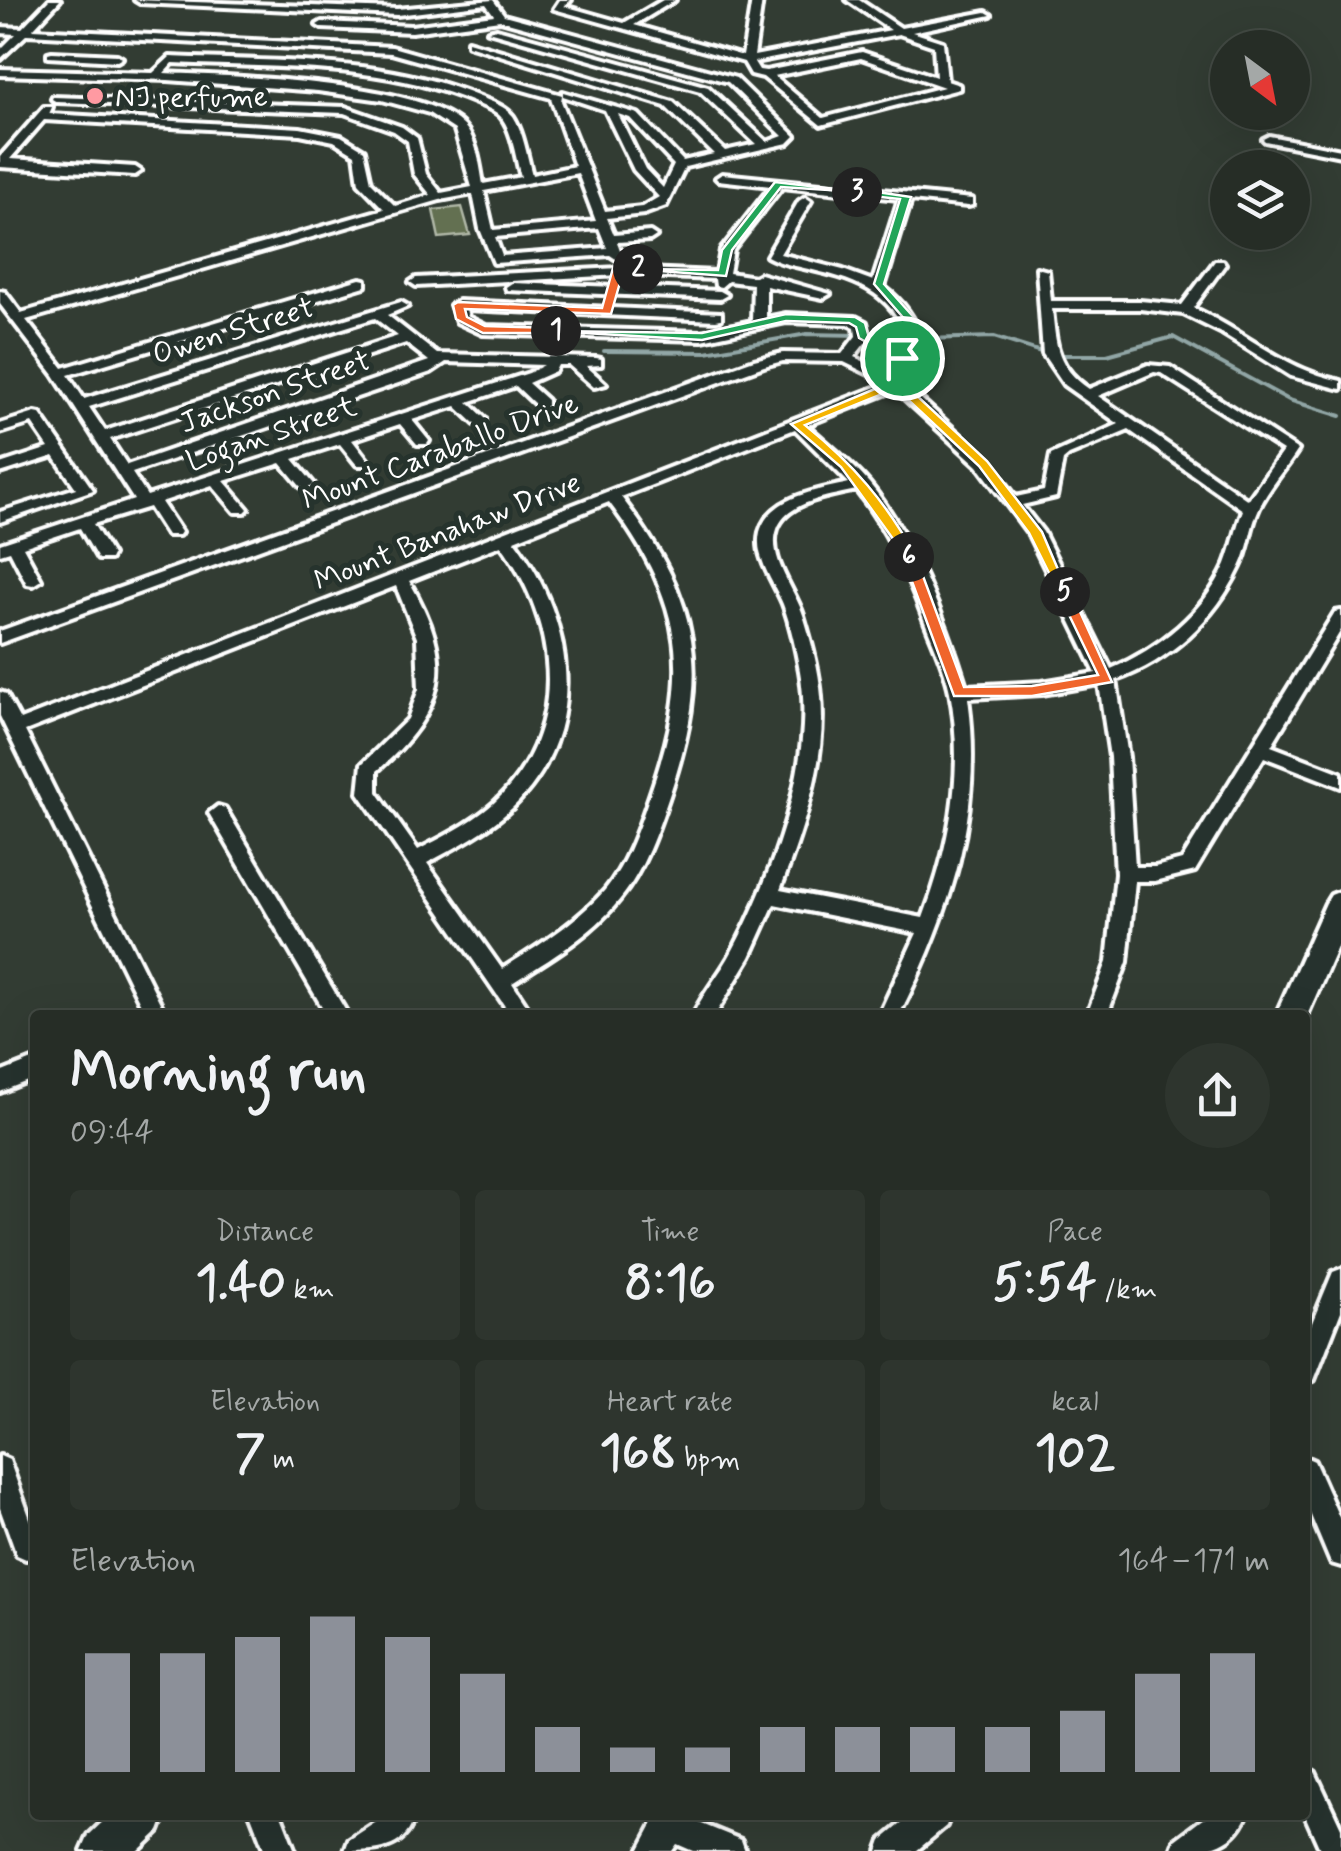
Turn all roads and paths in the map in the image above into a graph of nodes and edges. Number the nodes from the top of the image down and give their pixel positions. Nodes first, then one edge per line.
1 (55, 0) edge
2 (140, 0) edge
3 (489, 0) edge
4 (566, 0) edge
5 (670, 0) edge
6 (756, 0) edge
7 (852, 0) edge
8 (966, 2) edge
9 (337, 4) edge
10 (500, 17) junction
11 (514, 20) junction
12 (322, 25) junction
13 (624, 26) junction
14 (0, 30) edge
15 (24, 31) junction
16 (493, 31) junction
17 (899, 32) junction
18 (137, 36) junction
19 (472, 43) junction
20 (306, 44) junction
21 (636, 53) junction
22 (52, 55) dead end
23 (0, 56) edge
24 (118, 58) junction
25 (440, 60) junction
26 (748, 60) junction
27 (613, 66) junction
28 (0, 72) edge
29 (79, 74) junction
30 (766, 74) junction
31 (103, 76) junction
32 (154, 78) junction
33 (407, 78) junction
34 (593, 78) junction
35 (942, 80) junction
36 (376, 95) junction
37 (562, 95) junction
38 (57, 99) junction
39 (609, 107) junction
40 (345, 110) junction
41 (41, 117) junction
42 (300, 132) junction
43 (1341, 135) edge
44 (1269, 140) dead end
45 (764, 146) junction
46 (1326, 150) junction
47 (1341, 153) edge
48 (721, 154) junction
49 (1, 163) edge
50 (680, 164) junction
51 (583, 168) junction
52 (135, 171) dead end
53 (527, 177) junction
54 (722, 178) dead end
55 (779, 184) junction
56 (476, 187) junction
57 (438, 196) junction
58 (906, 197) junction
59 (666, 198) junction
60 (805, 201) dead end
61 (968, 202) dead end
62 (391, 209) junction
63 (602, 219) junction
64 (488, 234) junction
65 (650, 236) dead end
66 (615, 254) junction
67 (1219, 264) dead end
68 (1042, 271) dead end
69 (723, 274) junction
70 (484, 278) junction
71 (760, 278) junction
72 (416, 282) dead end
73 (360, 283) dead end
74 (879, 284) junction
75 (611, 291) junction
76 (823, 294) dead end
77 (0, 295) edge
78 (720, 295) junction
79 (1047, 305) junction
80 (401, 306) dead end
81 (1186, 310) junction
82 (607, 312) junction
83 (378, 314) junction
84 (716, 316) junction
85 (19, 318) junction
86 (758, 323) junction
87 (603, 332) junction
88 (716, 334) junction
89 (863, 336) junction
90 (408, 338) junction
91 (442, 358) junction
92 (846, 358) junction
93 (902, 358) junction
94 (552, 360) junction
95 (570, 360) junction
96 (596, 362) dead end
97 (60, 373) junction
98 (518, 381) junction
99 (895, 382) junction
100 (600, 384) dead end
101 (1341, 385) edge
102 (1087, 395) junction
103 (458, 400) junction
104 (542, 402) dead end
105 (80, 405) junction
106 (402, 418) junction
107 (480, 421) dead end
108 (797, 424) junction
109 (1130, 425) junction
110 (0, 428) edge
111 (101, 437) junction
112 (343, 438) junction
113 (422, 441) dead end
114 (58, 450) junction
115 (285, 458) junction
116 (362, 462) dead end
117 (0, 470) edge
118 (124, 471) junction
119 (216, 481) junction
120 (306, 484) dead end
121 (862, 484) junction
122 (613, 497) junction
123 (1014, 502) junction
124 (149, 503) junction
125 (240, 508) dead end
126 (1251, 509) junction
127 (0, 517) edge
128 (84, 522) junction
129 (173, 532) dead end
130 (504, 538) junction
131 (7, 546) edge
132 (104, 554) dead end
133 (398, 578) junction
134 (33, 580) dead end
135 (1341, 616) edge
136 (1, 636) edge
137 (1107, 678) junction
138 (959, 692) junction
139 (0, 698) edge
140 (16, 728) junction
141 (1260, 750) junction
142 (1341, 780) edge
143 (218, 814) dead end
144 (416, 860) junction
145 (1126, 874) junction
146 (767, 894) junction
147 (1341, 903) edge
148 (931, 928) junction
149 (499, 981) junction
150 (154, 1010) edge
151 (335, 1010) edge
152 (519, 1010) edge
153 (705, 1010) edge
154 (890, 1010) edge
155 (1099, 1010) edge
156 (1294, 1010) edge
157 (30, 1070) edge
158 (0, 1082) edge
159 (1341, 1280) edge
160 (1310, 1358) edge
161 (0, 1469) edge
162 (1310, 1481) edge
163 (6, 1512) edge
164 (26, 1546) dead end
165 (1341, 1552) edge
166 (1310, 1793) edge
167 (138, 1820) edge
168 (268, 1820) edge
169 (393, 1820) edge
170 (929, 1820) edge
171 (1226, 1820) edge
172 (667, 1831) edge
173 (105, 1851) edge
174 (280, 1851) edge
175 (360, 1851) edge
176 (730, 1851) edge
177 (893, 1851) edge
178 (1186, 1851) edge
179 (1336, 1851) edge

1 - 15 street
2 - 9 street
3 - 9 street
3 - 10 street
4 - 13 street
5 - 13 street
6 - 26 street
7 - 17 street
8 - 17 street
9 - 12 street
10 - 11 street
10 - 12 street
11 - 16 street
11 - 21 street
12 - 20 street
13 - 26 street
14 - 15 street
15 - 18 street
15 - 23 street
16 - 19 street
16 - 27 street
17 - 26 street
17 - 35 street
18 - 20 street
18 - 24 street
19 - 25 street
19 - 34 street
20 - 25 street
21 - 27 street
21 - 45 street
22 - 24 street
24 - 31 street
25 - 33 street
25 - 37 street
26 - 30 street
27 - 34 street
27 - 45 street
28 - 29 street
29 - 31 street
29 - 38 street
30 - 35 street
30 - 35 street
31 - 32 street
32 - 33 street
32 - 36 street
33 - 36 street
33 - 53 street
34 - 37 street
34 - 48 street
36 - 40 street
36 - 56 street
37 - 39 street
37 - 51 street
38 - 40 street
38 - 41 street
39 - 50 street
39 - 59 street
40 - 42 street
40 - 57 street
41 - 42 street
41 - 49 street
42 - 62 street
43 - 46 street
44 - 46 street
45 - 48 street
46 - 47 street
48 - 50 street
49 - 52 street
50 - 59 street
51 - 53 street
51 - 63 street
53 - 56 street
54 - 55 street
55 - 58 street
55 - 69 street
56 - 57 street
56 - 64 street
57 - 62 street
58 - 61 street
58 - 74 street
59 - 63 street
60 - 74 street
62 - 85 street
63 - 64 street
63 - 66 street
64 - 66 street
65 - 66 street
66 - 69 street
66 - 70 street
66 - 75 street
67 - 81 street
68 - 79 street
69 - 71 street
69 - 78 street
70 - 72 street
70 - 75 street
71 - 76 street
71 - 86 street
73 - 97 street
74 - 93 street
75 - 78 street
75 - 82 street
77 - 85 street
78 - 84 street
79 - 81 street
79 - 102 street
80 - 83 street, Owen Street
81 - 101 street
82 - 84 street
82 - 87 street
82 - 87 street
83 - 90 street
83 - 105 street, Owen Street
84 - 88 street
85 - 97 street
86 - 88 street
86 - 89 street
87 - 88 street
89 - 92 street
89 - 93 street
90 - 91 street
90 - 111 street
91 - 94 street
91 - 118 street, Jackson Street
92 - 99 street, Mount Caraballo Drive
92 - 136 street, Mount Caraballo Drive
93 - 99 street
94 - 95 street
94 - 98 street, Logan Street
95 - 96 street
95 - 100 street
97 - 105 street
98 - 103 street, Logan Street
98 - 104 street
99 - 108 street, Mount Banahaw Drive
99 - 123 street, Mount Caraballo Drive
102 - 109 street
102 - 126 street
103 - 106 street, Logan Street
103 - 107 street
105 - 111 street
106 - 112 street, Logan Street
106 - 113 street
108 - 121 street
108 - 122 street, Mount Banahaw Drive
109 - 123 street
109 - 126 street
110 - 114 street
111 - 118 street
112 - 115 street, Logan Street
112 - 116 street
114 - 117 street
114 - 127 street
115 - 119 street, Logan Street
115 - 120 street
118 - 124 street
119 - 124 street, Logan Street
119 - 125 street
121 - 138 street
121 - 146 street
122 - 130 street, Mount Banahaw Drive
122 - 149 street
123 - 137 street, Mount Caraballo Drive
124 - 128 street, Logan Street
124 - 129 street
126 - 137 street
128 - 131 street, Logan Street
128 - 132 street
130 - 133 street, Mount Banahaw Drive
130 - 144 street
131 - 134 street
133 - 140 street, Mount Banahaw Drive
133 - 144 street
135 - 141 street
137 - 138 street
137 - 145 street, Mount Caraballo Drive
138 - 148 street
139 - 140 street
140 - 150 street
141 - 142 street
141 - 145 street
143 - 151 street
144 - 149 street
145 - 155 street, Mount Caraballo Drive
146 - 148 street
146 - 153 street
147 - 156 street
148 - 154 street
149 - 152 street
157 - 158 street
159 - 160 street
161 - 163 street
162 - 165 street
163 - 164 street
166 - 179 street
167 - 173 street
168 - 174 street
169 - 175 street
170 - 177 street
171 - 178 street
172 - 176 street

